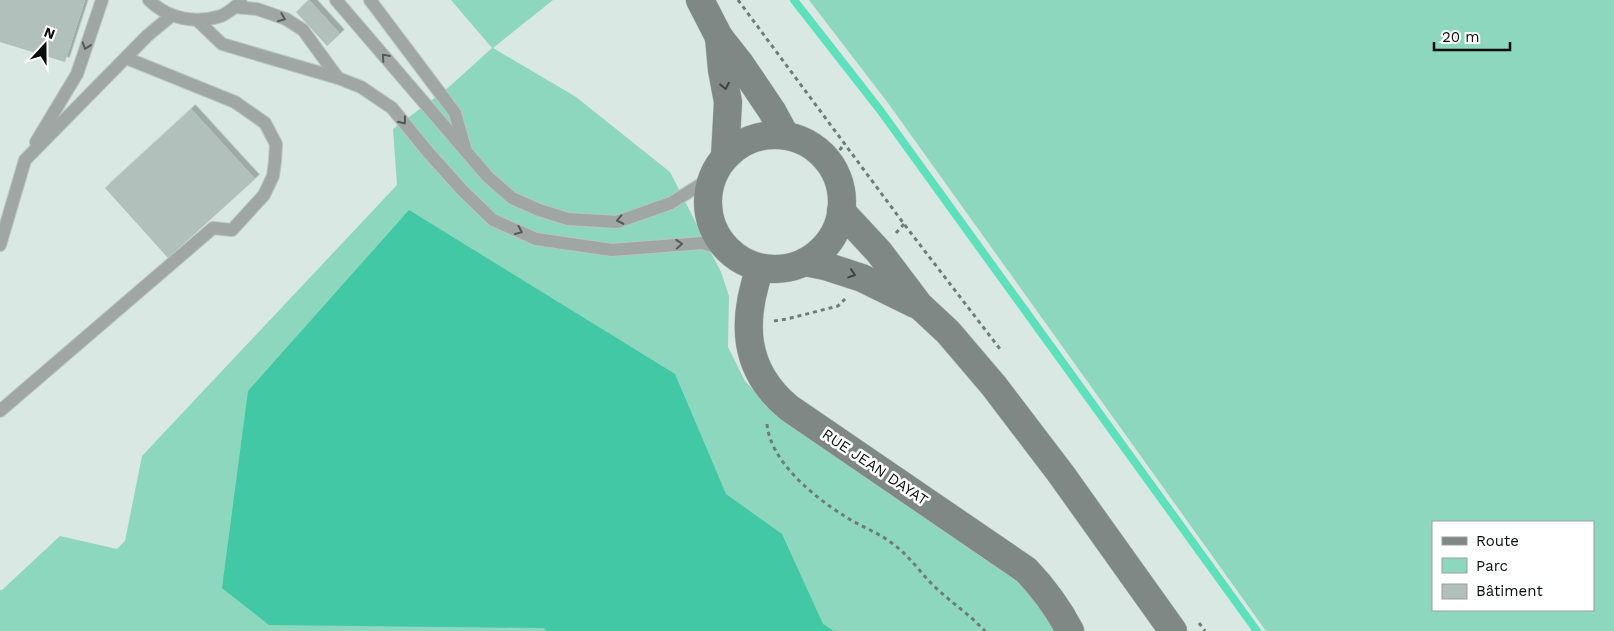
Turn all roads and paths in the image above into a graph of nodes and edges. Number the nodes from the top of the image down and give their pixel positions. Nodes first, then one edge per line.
1 (102, 0) edge
2 (148, 0) edge
3 (336, 0) edge
4 (370, 0) edge
5 (700, 0) edge
6 (738, 0) edge
7 (240, 3) edge
8 (172, 16) junction
9 (197, 20) junction
10 (719, 38) junction
11 (126, 58) junction
12 (338, 78) junction
13 (785, 135) junction
14 (466, 152) junction
15 (837, 153) junction
16 (25, 160) junction
17 (718, 167) junction
18 (841, 211) junction
19 (904, 224) dead end
20 (0, 245) edge
21 (728, 250) junction
22 (804, 262) junction
23 (760, 268) junction
24 (919, 305) junction
25 (775, 397) junction
26 (0, 411) edge
27 (984, 631) edge
28 (1070, 631) edge
29 (1174, 631) edge

1 -> 16 lane
2 - 8 lane
14 -> 3 lane
4 - 14 lane
5 - 10 main road
6 - 15 path
7 - 9 lane
7 -> 12 lane
8 - 9 lane
8 - 11 lane
9 - 12 lane
10 - 13 main road
10 -> 17 main road
11 - 16 lane
11 - 26 lane
12 -> 21 lane
13 - 15 main road
13 - 17 main road
17 -> 14 lane
15 - 18 main road
15 - 19 path
16 - 20 lane
17 - 21 main road
18 - 22 main road
18 - 24 main road
21 - 23 main road
22 - 23 main road
22 -> 24 main road
23 - 25 main road, RUE JEAN DAYAT
24 - 29 main road
25 - 27 path
25 - 28 main road, RUE JEAN DAYAT

